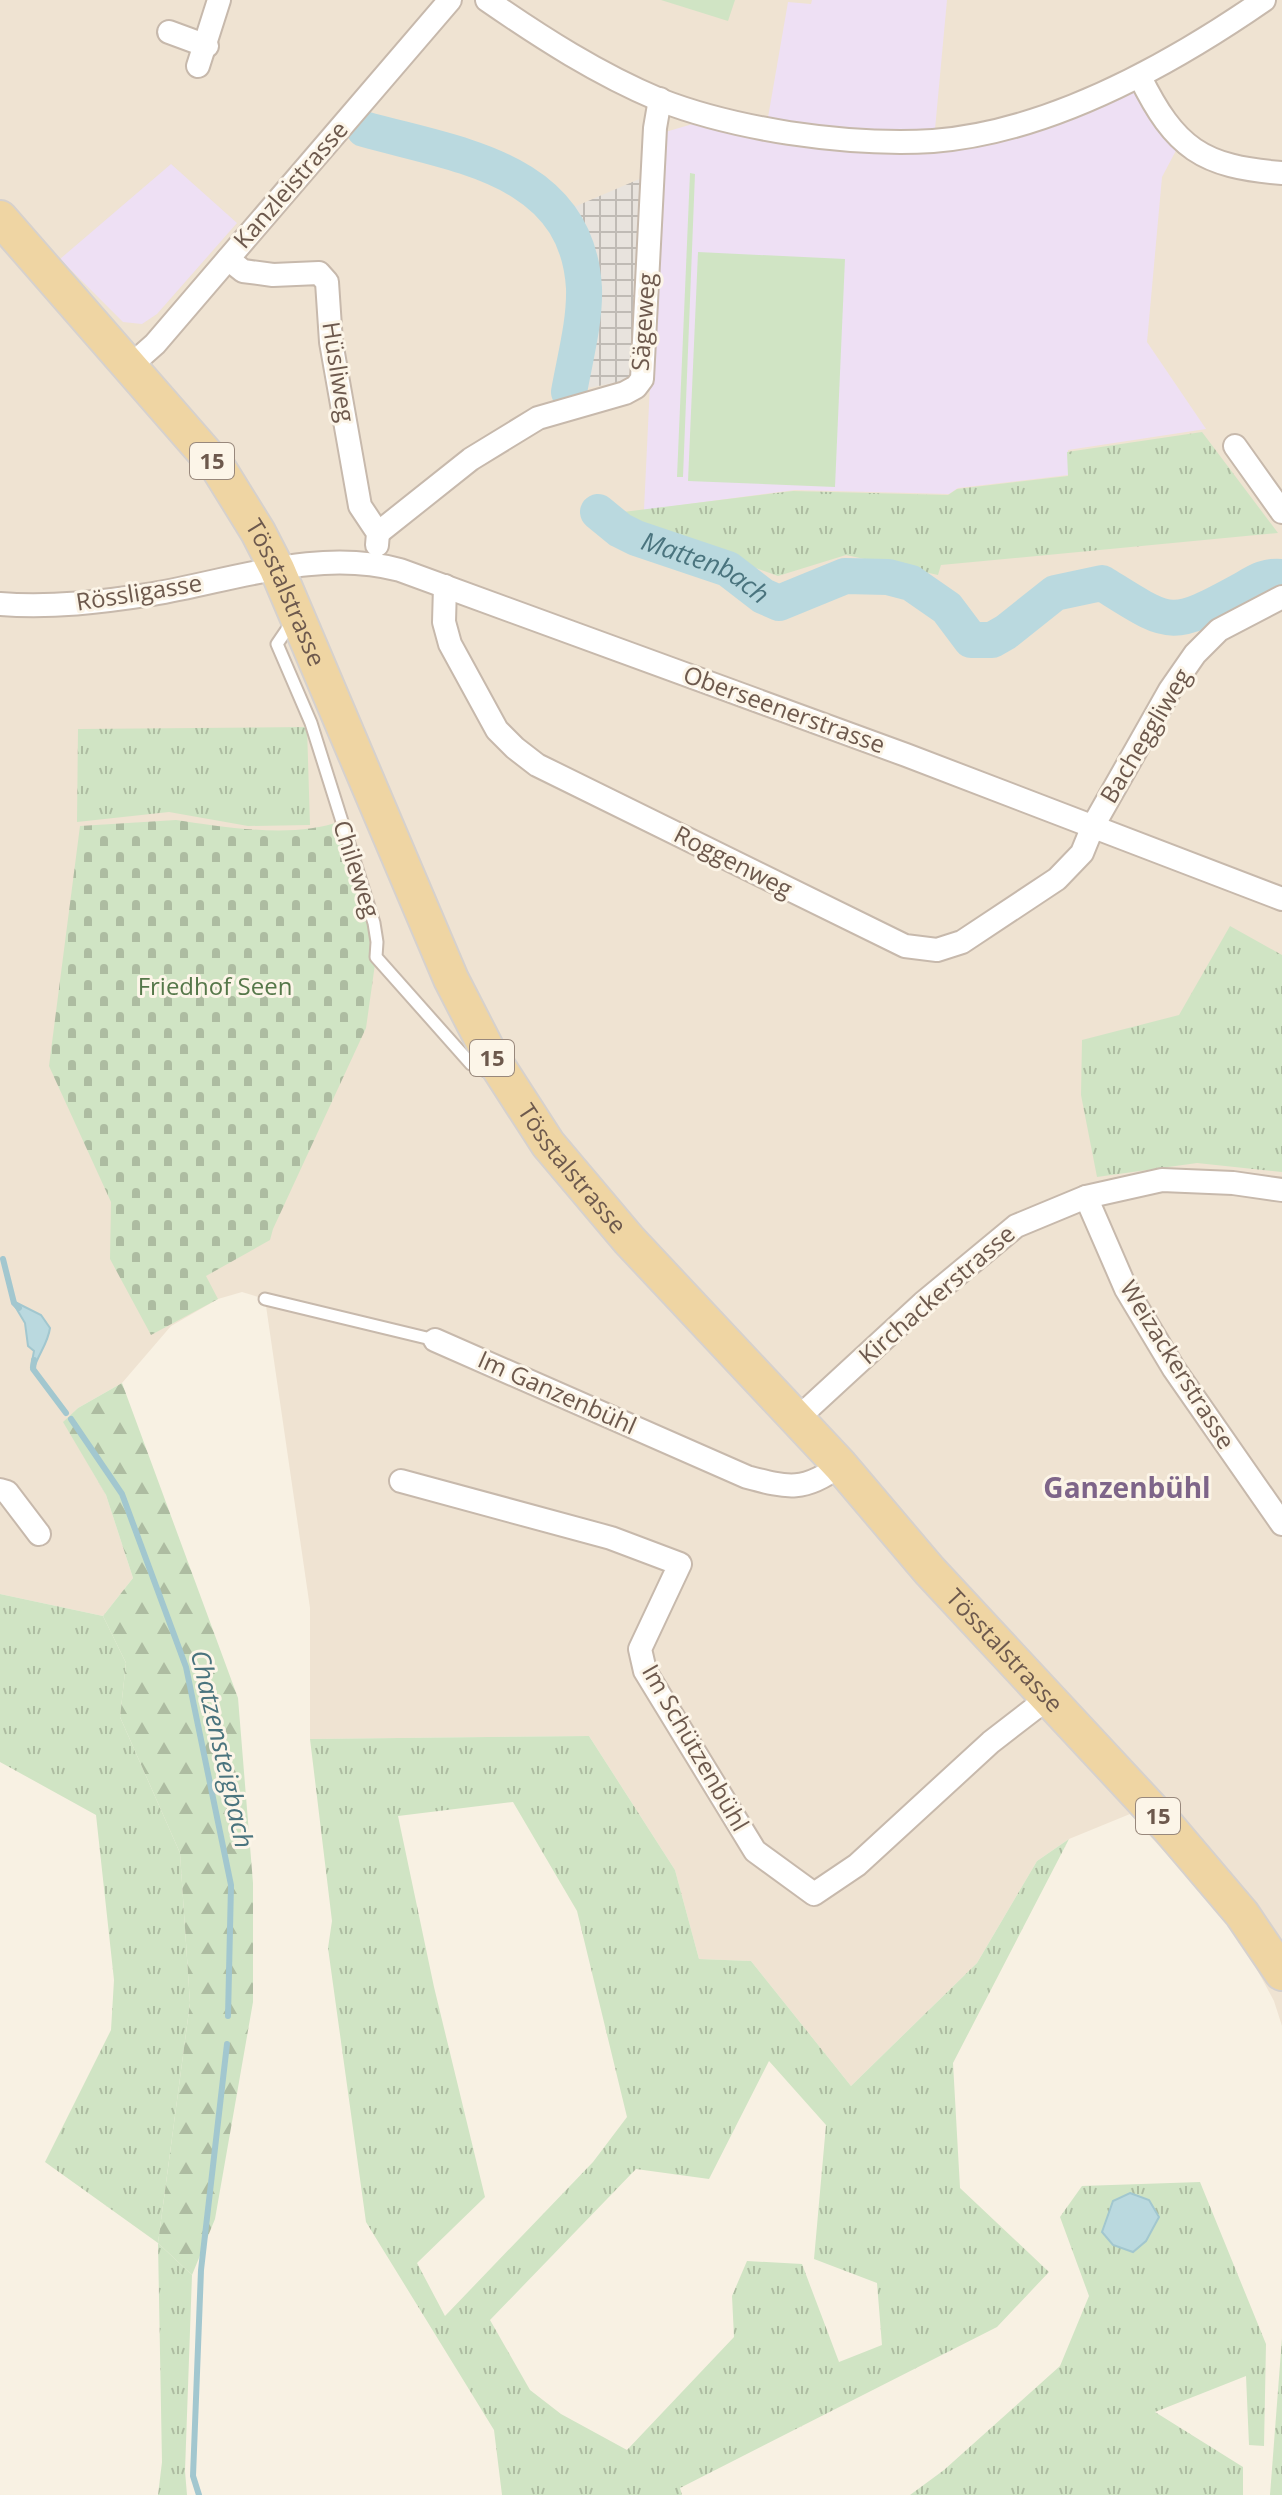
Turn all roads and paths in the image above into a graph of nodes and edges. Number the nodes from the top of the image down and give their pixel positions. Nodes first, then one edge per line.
1 (219, 0) edge
2 (450, 0) edge
3 (487, 0) edge
4 (1264, 0) edge
5 (169, 32) dead end
6 (1140, 77) junction
7 (660, 99) junction
8 (1282, 173) edge
9 (0, 218) edge
10 (228, 259) junction
11 (129, 367) junction
12 (1235, 446) dead end
13 (1282, 512) edge
14 (378, 533) junction
15 (374, 563) junction
16 (277, 569) junction
17 (445, 586) junction
18 (1282, 597) edge
19 (0, 604) edge
20 (296, 615) junction
21 (1093, 826) junction
22 (1282, 899) edge
23 (506, 1080) junction
24 (1282, 1190) edge
25 (1086, 1197) junction
26 (265, 1299) dead end
27 (435, 1340) joint
28 (797, 1419) junction
29 (840, 1465) junction
30 (401, 1481) dead end
31 (0, 1490) edge
32 (1282, 1524) edge
33 (39, 1534) dead end
34 (1043, 1693) junction
35 (1282, 1973) edge

1 - 5 street
2 - 10 street, Kanzleistrasse
3 - 7 street
4 - 6 street
6 - 7 street
6 - 8 street
7 - 14 street, Sägeweg
9 - 11 main road, Tösstalstrasse / 15
10 - 11 street, Kanzleistrasse
10 - 14 street, Hüsliweg
11 - 16 main road, Tösstalstrasse / 15
12 - 13 street
14 - 15 street
15 - 16 street, Oberseenerstrasse
15 - 17 street, Oberseenerstrasse
16 - 19 street, Rössligasse
16 - 20 main road, Tösstalstrasse / 15
17 - 21 street, Oberseenerstrasse
17 - 21 street, Roggenweg
18 - 21 street, Bacheggliweg
20 - 23 main road, Tösstalstrasse / 15
20 - 23 lane, Chileweg
21 - 22 street, Oberseenerstrasse
23 - 28 main road, Tösstalstrasse / 15
24 - 25 street, Kirchackerstrasse
25 - 28 street, Kirchackerstrasse
25 - 32 street, Weizackerstrasse
26 - 27 lane, Im Ganzenbühl
27 - 29 street, Im Ganzenbühl
28 - 29 main road, Tösstalstrasse / 15
29 - 34 main road, Tösstalstrasse / 15
30 - 34 street, Im Schützenbühl
31 - 33 street
34 - 35 main road, Tösstalstrasse / 15

